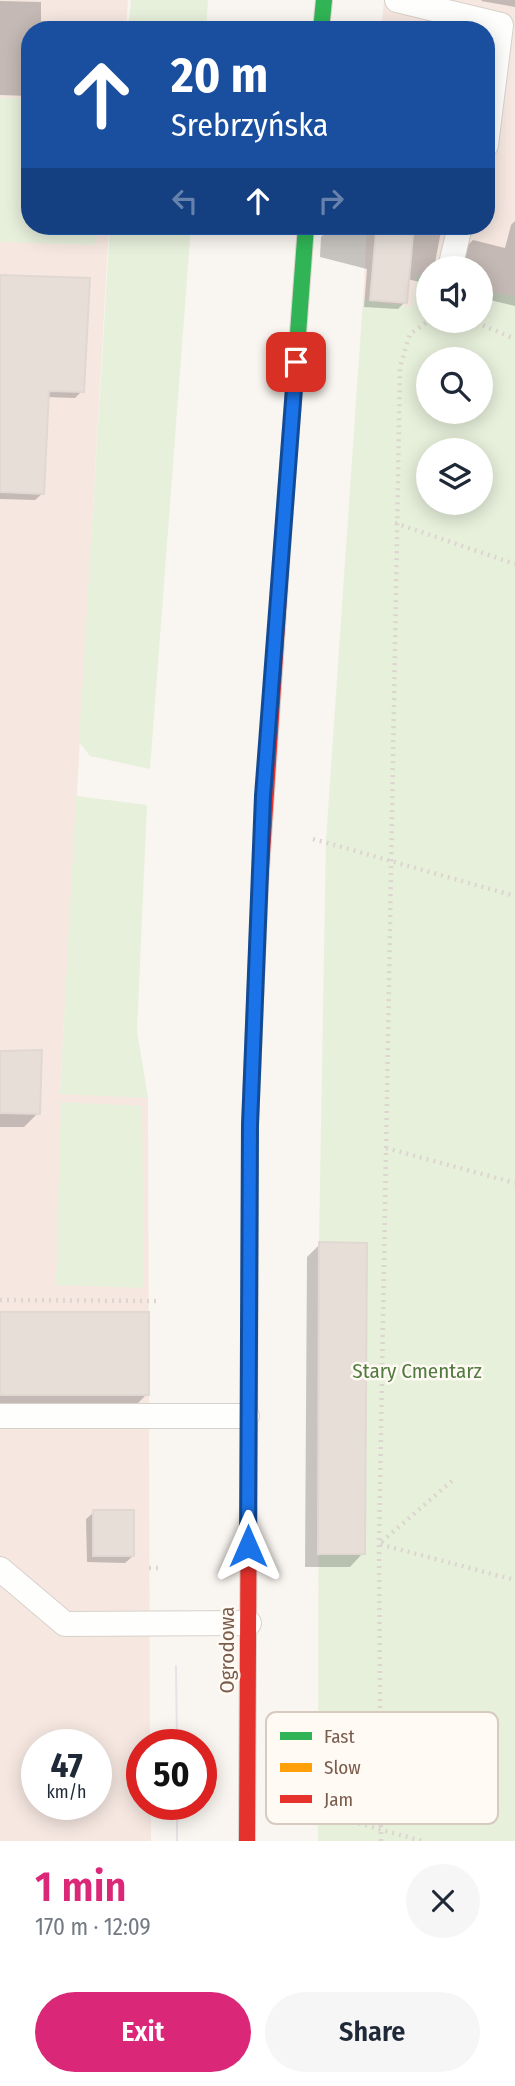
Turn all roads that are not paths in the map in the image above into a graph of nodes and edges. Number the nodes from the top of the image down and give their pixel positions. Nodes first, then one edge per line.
1 (324, 0) edge
2 (397, 0) edge
3 (322, 21) edge
4 (484, 21) edge
5 (495, 24) edge
6 (495, 73) edge
7 (305, 235) edge
8 (458, 235) edge
9 (453, 256) edge
10 (0, 1416) edge
11 (247, 1416) junction
12 (0, 1569) edge
13 (249, 1623) junction
14 (247, 1841) edge

1 - 3 main road
2 - 4 lane
5 - 6 lane
7 - 11 main road, Ogrodowa
8 - 9 lane
10 - 11 lane
11 - 13 main road, Ogrodowa
12 - 13 lane
13 - 14 main road, Ogrodowa

